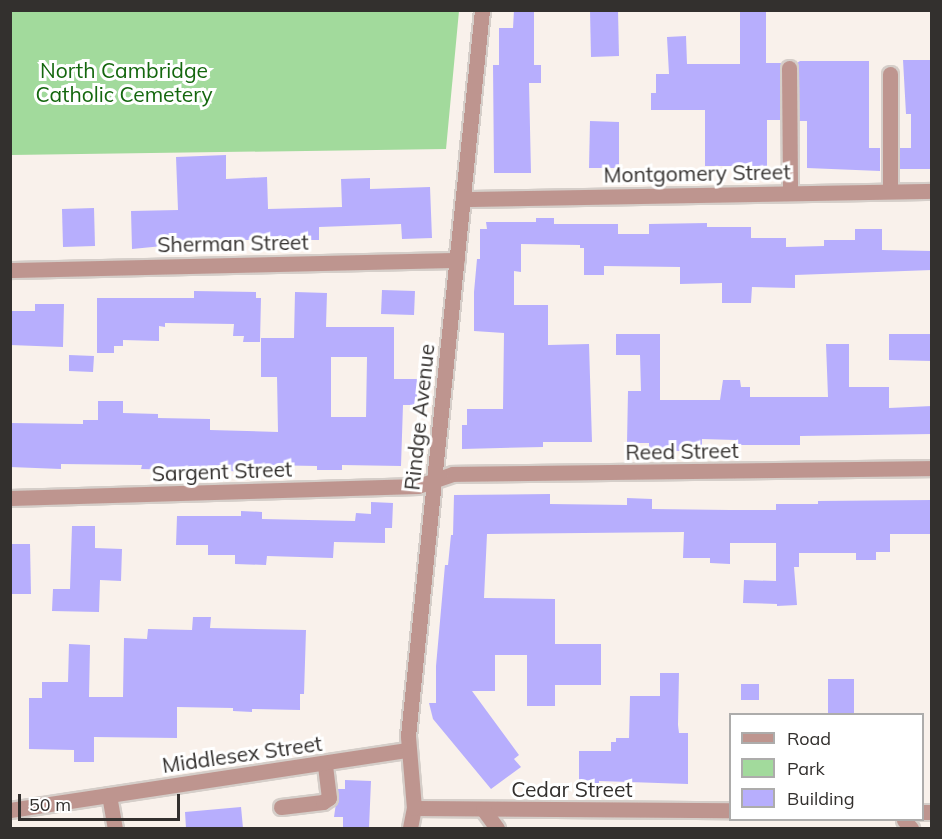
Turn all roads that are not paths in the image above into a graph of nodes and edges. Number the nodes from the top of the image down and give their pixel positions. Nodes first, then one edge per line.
1 (482, 10) edge
2 (789, 68) dead end
3 (890, 74) dead end
4 (890, 191) junction
5 (932, 191) edge
6 (790, 193) junction
7 (464, 199) junction
8 (457, 260) junction
9 (10, 270) edge
10 (932, 468) edge
11 (433, 480) junction
12 (10, 498) edge
13 (408, 750) junction
14 (325, 763) junction
15 (109, 795) junction
16 (281, 807) dead end
17 (414, 808) junction
18 (10, 810) edge
19 (483, 810) junction
20 (729, 810) edge
21 (115, 828) edge
22 (410, 828) edge
23 (497, 828) edge

1 - 7 street, Rindge Avenue
2 - 6 street
3 - 4 street
4 - 5 street, Montgomery Street
4 - 6 street, Montgomery Street
6 - 7 street, Montgomery Street
7 - 8 street, Rindge Avenue
8 - 9 street, Sherman Street
8 - 11 street, Rindge Avenue
10 - 11 street, Reed Street
11 - 12 street, Sargent Street
11 - 13 street, Rindge Avenue
13 - 14 street, Middlesex Street
13 - 17 street, Rindge Avenue
14 - 15 street, Middlesex Street
14 - 16 street
15 - 18 street, Middlesex Street
15 - 21 street
17 - 19 street, Cedar Street
17 - 22 street, Rindge Avenue
19 - 20 street, Cedar Street
19 - 23 street

